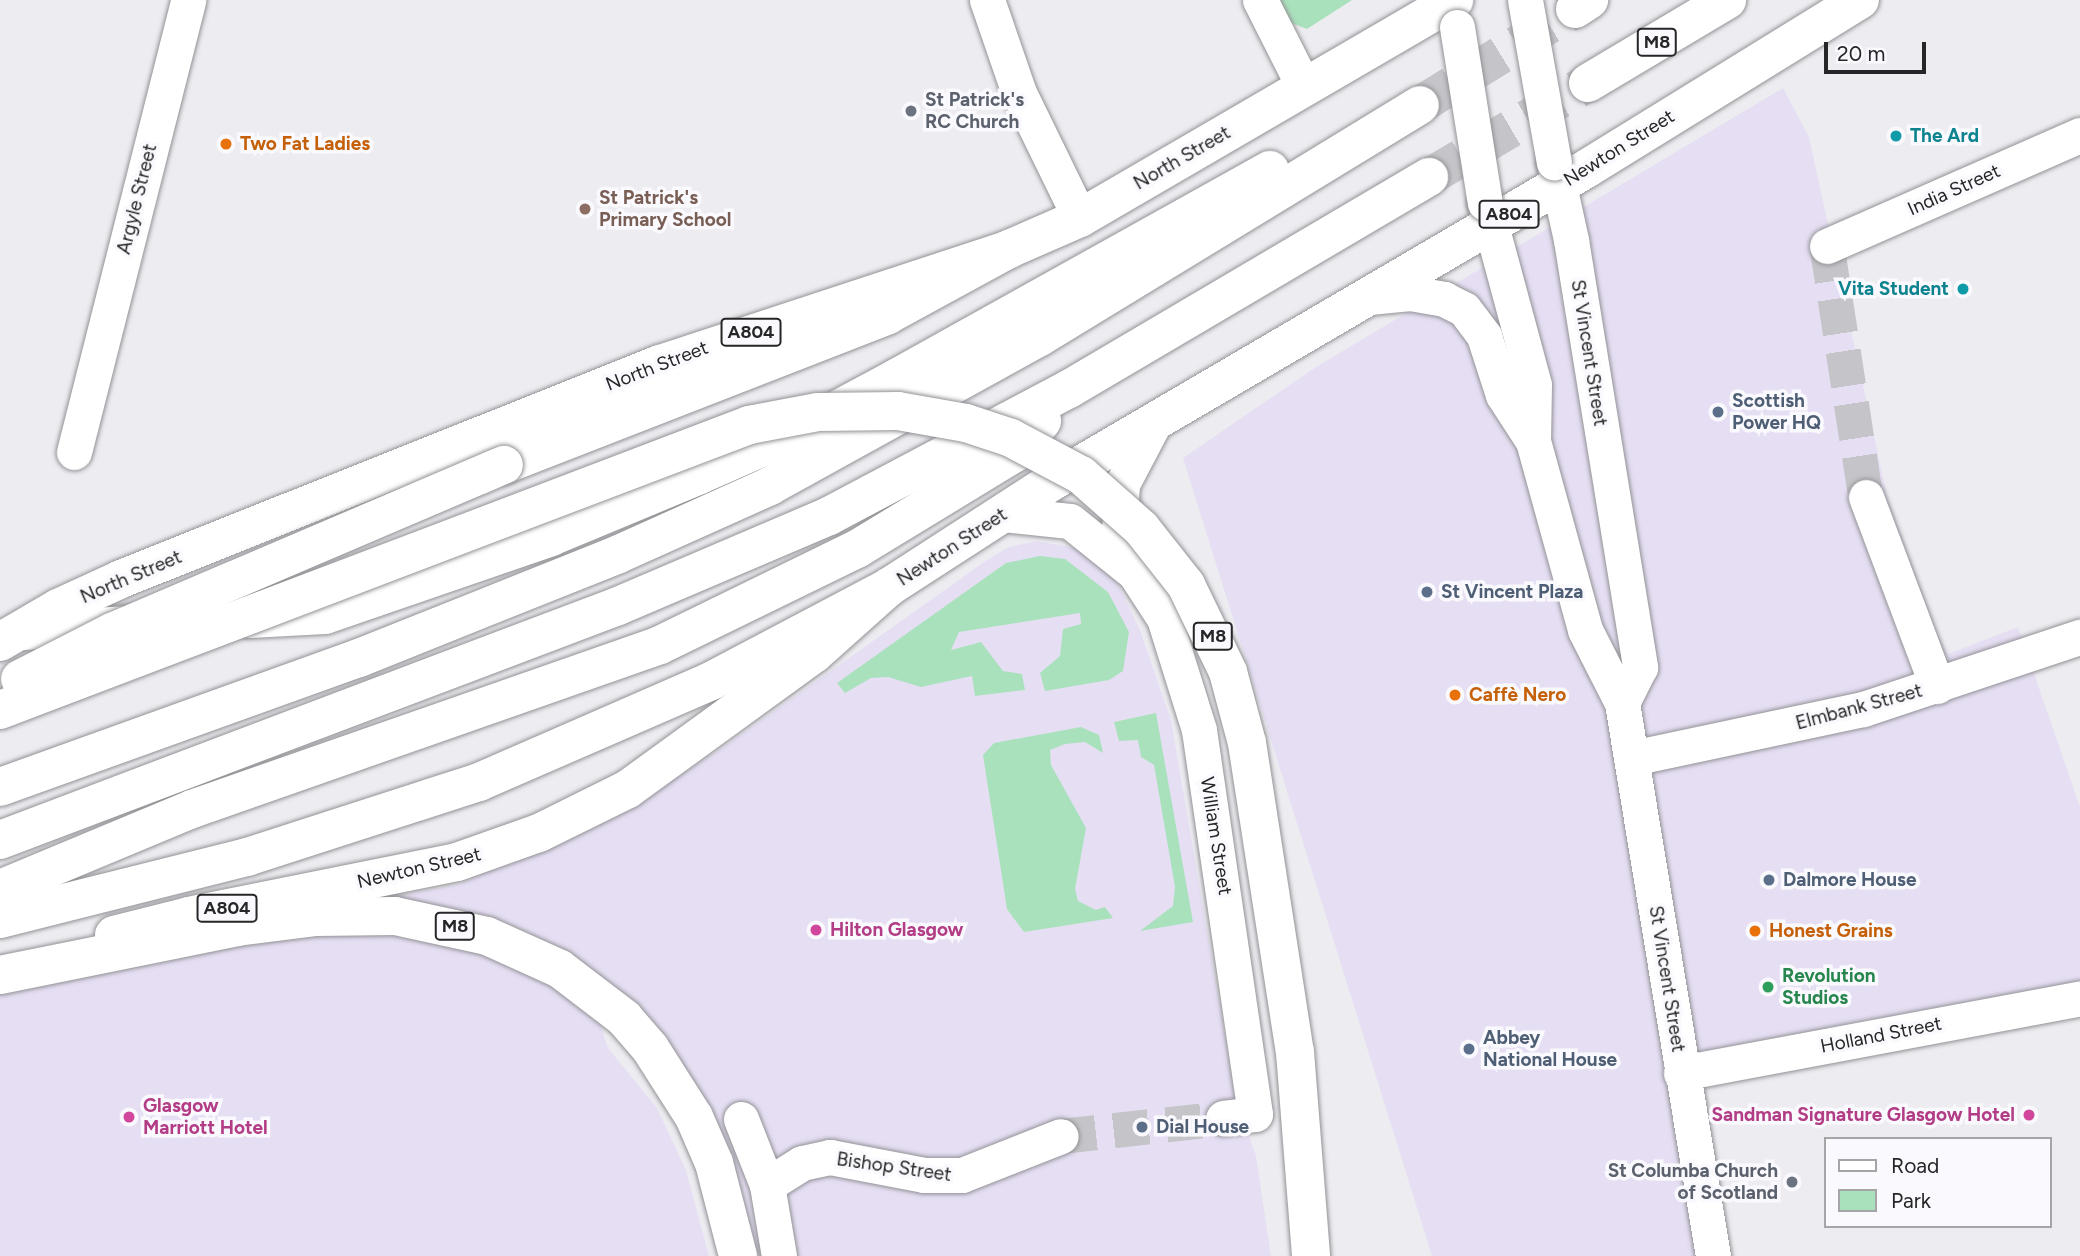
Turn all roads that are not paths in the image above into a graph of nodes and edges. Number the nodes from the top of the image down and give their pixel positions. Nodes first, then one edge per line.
1 (188, 0) edge
2 (987, 0) edge
3 (1260, 0) edge
4 (1525, 0) edge
5 (1727, 0) edge
6 (1860, 0) edge
7 (1451, 8) edge
8 (1588, 83) tunnel mouth
9 (1304, 86) junction
10 (1420, 105) tunnel mouth
11 (1371, 135) junction
12 (2080, 135) edge
13 (1556, 174) junction
14 (1429, 177) tunnel mouth
15 (1487, 214) junction
16 (1080, 218) junction
17 (1827, 246) dead end
18 (1009, 249) junction
19 (1369, 298) junction
20 (1069, 389) junction
21 (1154, 423) junction
22 (1533, 441) junction
23 (680, 448) junction
24 (74, 452) dead end
25 (1866, 497) tunnel mouth
26 (1003, 514) junction
27 (1134, 572) junction
28 (890, 587) junction
29 (12, 637) edge
30 (2080, 637) edge
31 (1937, 685) junction
32 (0, 690) edge
33 (1622, 703) junction
34 (0, 710) edge
35 (0, 729) edge
36 (1632, 758) junction
37 (0, 787) edge
38 (0, 840) edge
39 (0, 889) edge
40 (0, 919) edge
41 (0, 965) edge
42 (0, 975) edge
43 (2080, 998) edge
44 (1681, 1073) junction
45 (1239, 1116) dead end
46 (741, 1119) dead end
47 (1061, 1136) tunnel mouth
48 (767, 1185) junction
49 (738, 1256) edge
50 (779, 1256) edge
51 (1311, 1256) edge
52 (1713, 1256) edge

1 - 24 street, Argyle Street
2 - 16 street
3 - 9 street
4 - 13 street, St Vincent Street, bridge
5 - 8 main road, M8
6 - 13 main road, Newton Street / A804
7 - 9 main road, North Street / A804
7 - 15 street, St Vincent Street, bridge
9 - 16 main road, North Street / A804
10 - 11 main road
11 - 29 main road
11 - 37 main road
12 - 17 street, India Street
13 - 15 main road, Newton Street / A804
13 - 33 street, St Vincent Street
14 - 20 main road
15 - 19 main road, Newton Street / A804
15 - 22 street, St Vincent Street
16 - 18 main road, North Street / A804
18 - 29 main road, North Street / A804
18 - 32 main road, bridge
19 - 21 main road, Newton Street / A804
19 - 22 street, St Vincent Street
20 - 38 main road
20 - 39 main road
21 - 26 main road, Newton Street / A804
21 - 27 street, William Street
22 - 33 street, St Vincent Street
23 - 34 main road, M8, bridge
23 - 35 main road, M8, bridge
23 - 51 main road, M8, bridge
25 - 31 street
26 - 27 street, William Street
26 - 28 main road, Newton Street / A804
27 - 45 street, William Street
28 - 40 main road
28 - 41 main road, Newton Street / A804
30 - 31 street, Elmbank Street
31 - 36 street, Elmbank Street
33 - 36 street, St Vincent Street
36 - 44 street, St Vincent Street
42 - 49 main road, M8
43 - 44 street, Holland Street
44 - 52 street, St Vincent Street
46 - 48 street
47 - 48 street, Bishop Street
48 - 50 street

